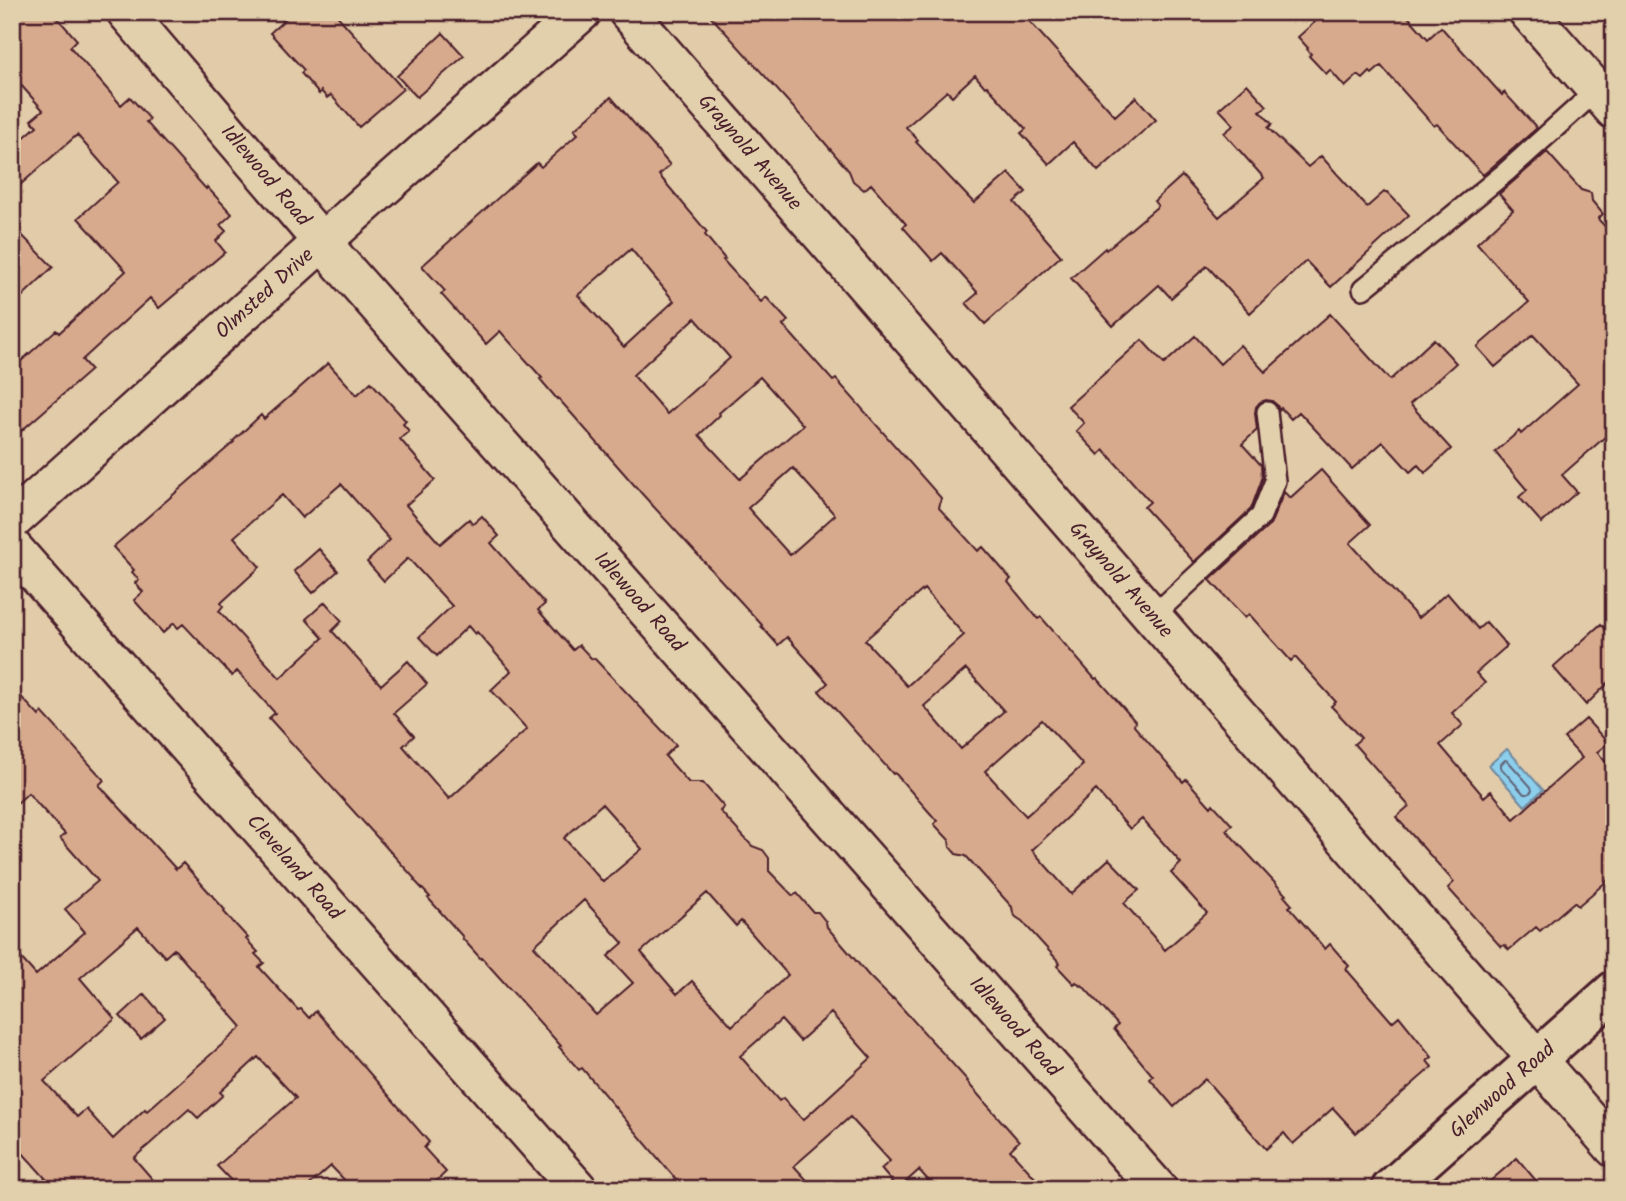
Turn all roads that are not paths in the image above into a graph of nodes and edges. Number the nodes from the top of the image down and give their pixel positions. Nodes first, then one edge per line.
1 (126, 12) edge
2 (582, 12) edge
3 (628, 12) edge
4 (1528, 12) edge
5 (1605, 100) edge
6 (322, 242) junction
7 (1363, 289) dead end
8 (1267, 412) dead end
9 (12, 521) edge
10 (12, 547) edge
11 (1152, 617) junction
12 (1614, 991) edge
13 (1536, 1060) junction
14 (1614, 1148) edge
15 (578, 1189) edge
16 (1158, 1189) edge
17 (1391, 1189) edge

1 - 6 street, Idlewood Road
2 - 6 street, Olmsted Drive
3 - 11 street, Graynold Avenue
4 - 5 street
5 - 7 lane
6 - 9 street, Olmsted Drive
6 - 16 street, Idlewood Road
8 - 11 lane
10 - 15 street, Cleveland Road
11 - 13 street, Graynold Avenue
12 - 13 street, Glenwood Road
13 - 14 street, Graynold Avenue
13 - 17 street, Glenwood Road

